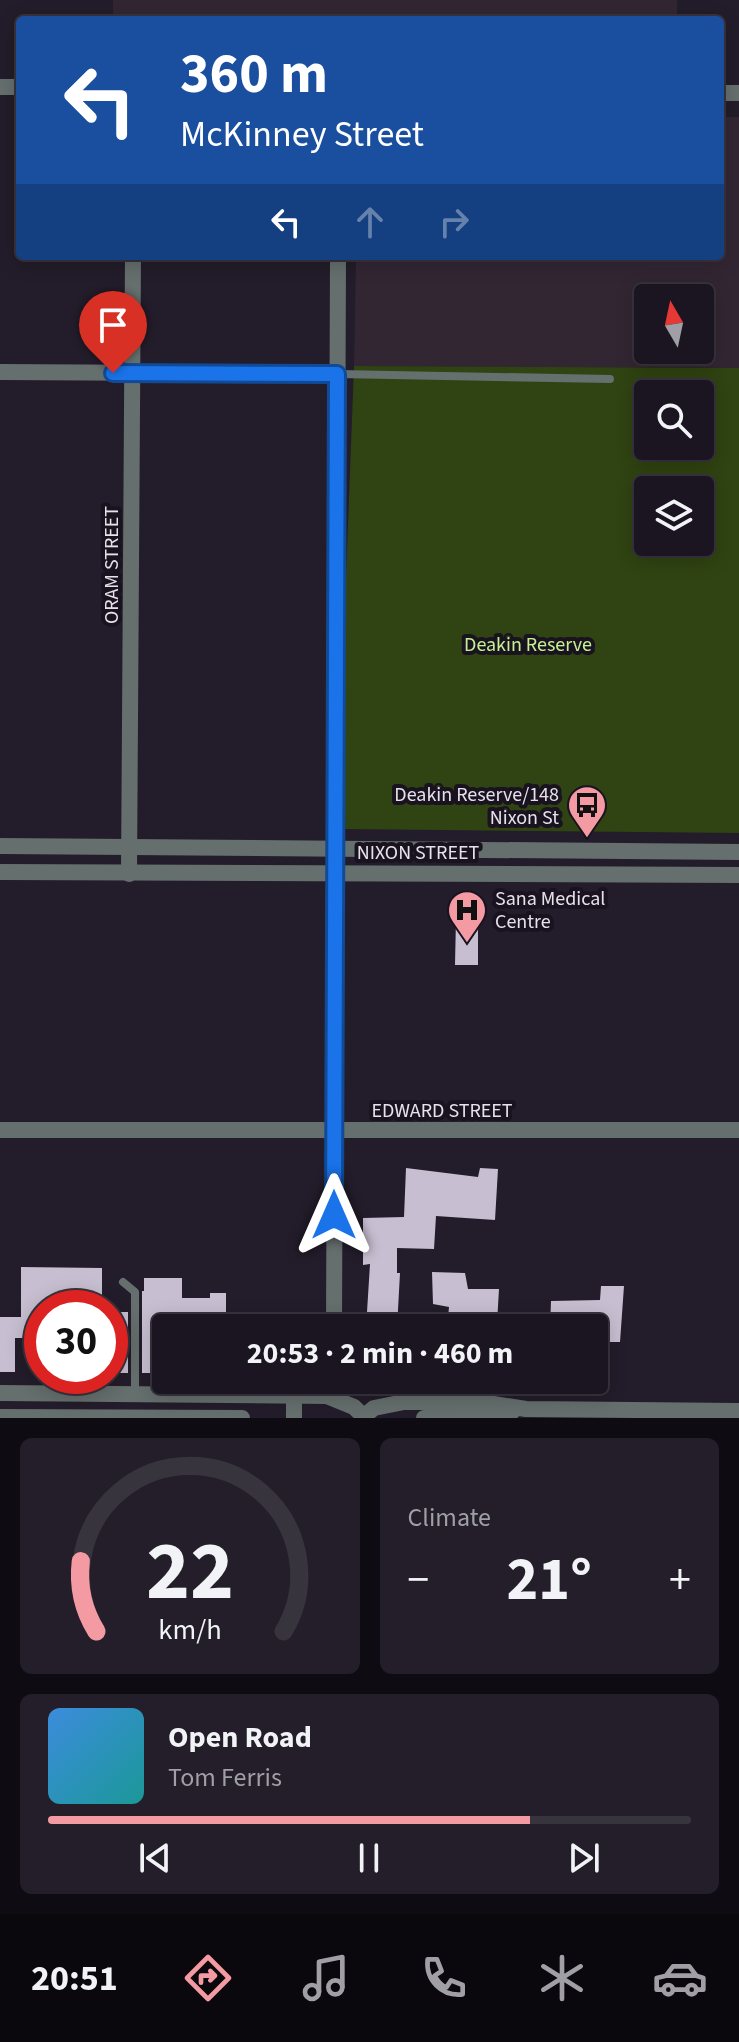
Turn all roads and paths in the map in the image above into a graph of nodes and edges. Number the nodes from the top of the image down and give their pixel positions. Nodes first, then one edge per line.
1 (133, 260) edge
2 (338, 260) edge
3 (0, 372) edge
4 (132, 373) junction
5 (337, 374) junction
6 (610, 379) dead end
7 (0, 846) edge
8 (129, 846) junction
9 (335, 849) junction
10 (739, 852) edge
11 (335, 871) junction
12 (0, 872) edge
13 (129, 874) junction
14 (739, 875) edge
15 (0, 1130) edge
16 (334, 1130) junction
17 (739, 1130) edge
18 (123, 1282) dead end
19 (334, 1314) edge
20 (0, 1393) edge
21 (24, 1393) edge
22 (85, 1394) edge
23 (128, 1394) edge
24 (135, 1394) junction
25 (294, 1395) junction
26 (333, 1397) joint
27 (526, 1409) junction
28 (739, 1411) edge
29 (0, 1417) edge
30 (85, 1417) edge
31 (363, 1417) edge
32 (242, 1418) edge
33 (294, 1418) edge
34 (424, 1418) edge

1 - 4 street, ORAM STREET
2 - 5 street
3 - 4 street
4 - 5 street
4 - 8 street, ORAM STREET
5 - 6 lane
5 - 9 street
7 - 8 street, NIXON STREET
8 - 9 street, NIXON STREET
8 - 13 street, ORAM STREET
9 - 10 street, NIXON STREET
9 - 11 street
11 - 13 street, NIXON STREET
11 - 14 street, NIXON STREET
11 - 16 street
12 - 13 street, NIXON STREET
15 - 16 street, EDWARD STREET
16 - 17 street, EDWARD STREET
16 - 19 street
18 - 24 lane
20 - 21 street
22 - 30 street
23 - 24 street
24 - 25 street
25 - 26 street
25 - 33 street
26 - 31 street
27 - 28 street
27 - 31 street
27 - 34 street
29 - 30 street
30 - 32 street

